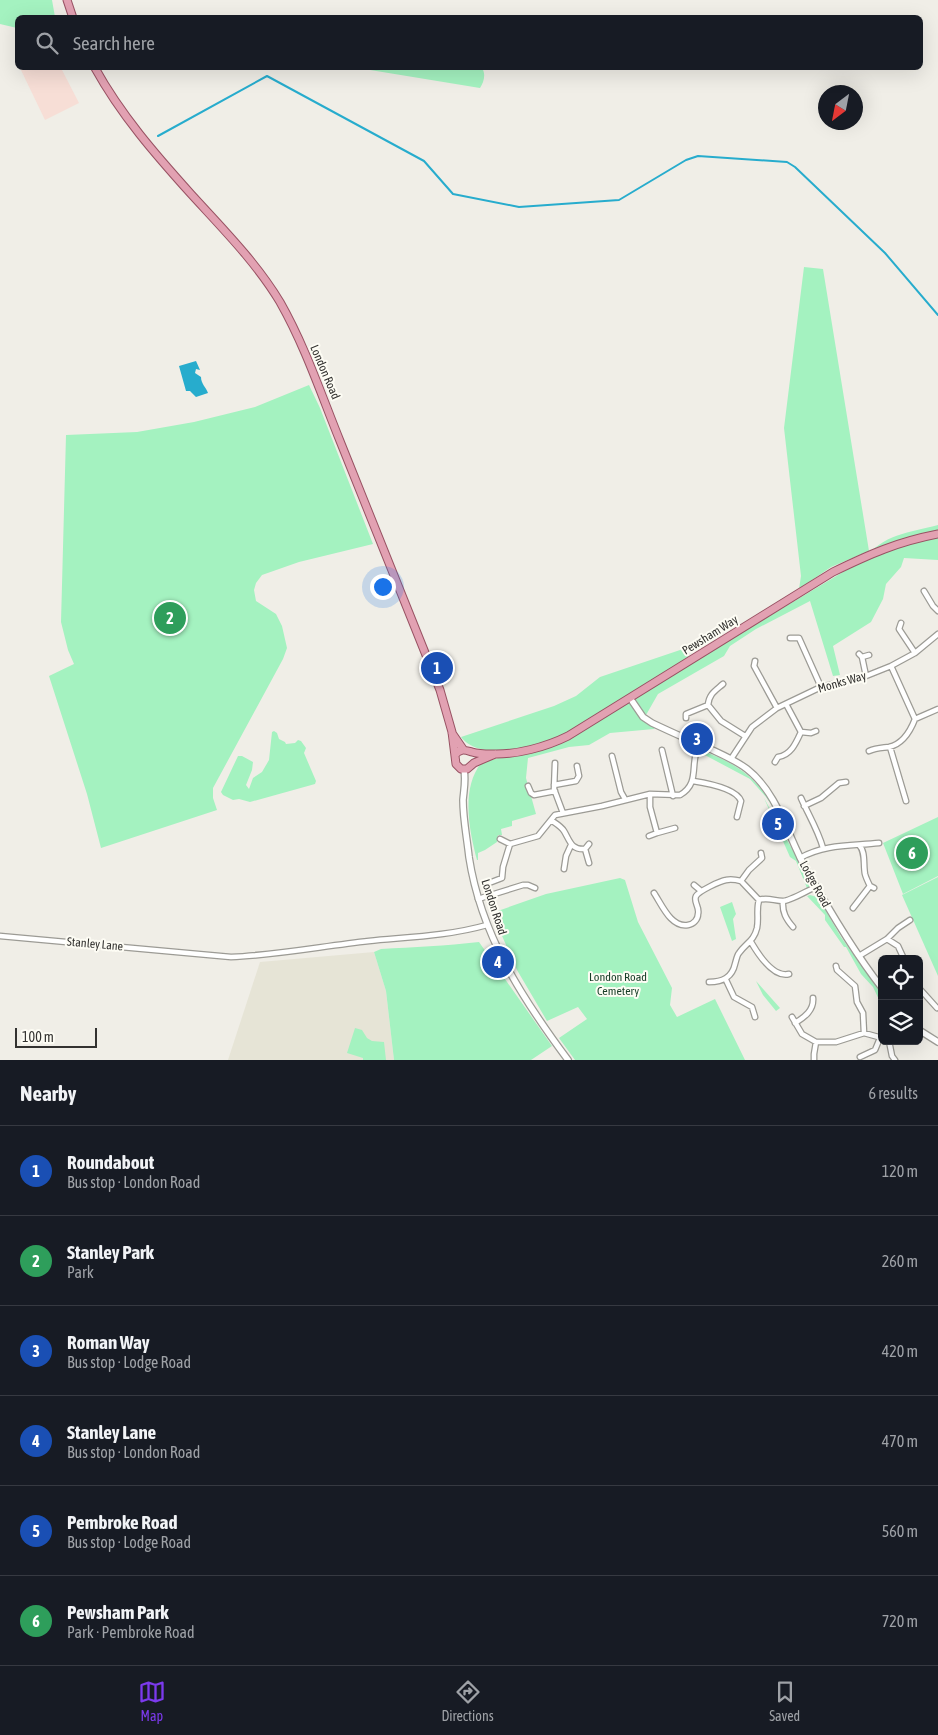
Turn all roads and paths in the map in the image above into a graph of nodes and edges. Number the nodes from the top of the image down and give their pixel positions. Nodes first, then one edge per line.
1 (67, 0) edge
2 (72, 15) edge
3 (96, 70) edge
4 (938, 534) edge
5 (933, 593) dead end
6 (938, 611) edge
7 (901, 623) dead end
8 (802, 632) dead end
9 (938, 634) edge
10 (790, 638) dead end
11 (799, 638) junction
12 (915, 653) junction
13 (869, 655) dead end
14 (753, 665) dead end
15 (891, 666) junction
16 (866, 676) junction
17 (821, 686) junction
18 (722, 687) dead end
19 (630, 698) junction
20 (786, 704) junction
21 (708, 705) junction
22 (777, 708) junction
23 (938, 710) edge
24 (686, 715) dead end
25 (915, 719) junction
26 (816, 731) dead end
27 (452, 732) junction
28 (801, 732) junction
29 (744, 736) junction
30 (699, 744) junction
31 (890, 747) junction
32 (463, 749) junction
33 (662, 750) dead end
34 (869, 751) dead end
35 (472, 752) junction
36 (494, 754) junction
37 (455, 755) junction
38 (612, 756) dead end
39 (777, 758) dead end
40 (731, 759) junction
41 (555, 763) dead end
42 (474, 764) junction
43 (576, 766) dead end
44 (464, 770) junction
45 (693, 781) junction
46 (846, 782) dead end
47 (554, 785) junction
48 (528, 786) dead end
49 (555, 791) junction
50 (650, 794) junction
51 (673, 796) junction
52 (801, 798) dead end
53 (906, 798) dead end
54 (625, 799) junction
55 (804, 806) junction
56 (562, 813) junction
57 (744, 813) dead end
58 (551, 820) junction
59 (675, 828) dead end
60 (657, 833) junction
61 (649, 836) dead end
62 (500, 839) dead end
63 (879, 842) dead end
64 (510, 844) junction
65 (589, 844) dead end
66 (571, 845) junction
67 (858, 846) junction
68 (823, 848) junction
69 (585, 849) junction
70 (800, 858) junction
71 (767, 862) dead end
72 (589, 863) dead end
73 (564, 870) dead end
74 (742, 882) junction
75 (489, 883) dead end
76 (694, 885) dead end
77 (816, 887) junction
78 (535, 888) dead end
79 (700, 890) junction
80 (654, 893) dead end
81 (478, 899) junction
82 (759, 900) junction
83 (783, 901) junction
84 (853, 908) dead end
85 (787, 920) junction
86 (910, 920) dead end
87 (782, 924) dead end
88 (487, 925) junction
89 (793, 927) dead end
90 (0, 936) edge
91 (888, 939) junction
92 (751, 942) junction
93 (902, 955) edge
94 (859, 956) junction
95 (836, 970) dead end
96 (790, 974) dead end
97 (726, 980) junction
98 (709, 982) dead end
99 (878, 982) edge
100 (923, 992) edge
101 (813, 998) dead end
102 (820, 1003) dead end
103 (813, 1005) junction
104 (937, 1008) dead end
105 (755, 1017) dead end
106 (792, 1017) dead end
107 (795, 1023) junction
108 (864, 1033) junction
109 (923, 1033) edge
110 (878, 1037) edge
111 (816, 1042) junction
112 (938, 1042) edge
113 (878, 1044) edge
114 (890, 1045) edge
115 (860, 1057) dead end
116 (568, 1060) edge
117 (814, 1060) edge
118 (895, 1060) edge

1 - 2 main road
3 - 27 main road, London Road
4 - 19 main road, Pewsham Way
5 - 6 street
7 - 12 street
8 - 11 street
9 - 12 street, Monks Way
10 - 11 street
11 - 17 street
12 - 15 street, Monks Way
13 - 16 street
14 - 22 street
15 - 16 street, Monks Way
15 - 25 street
16 - 17 street, Monks Way
17 - 20 street, Monks Way
18 - 21 street
19 - 30 street, Lodge Road
19 - 36 main road, Pewsham Way
20 - 22 street, Monks Way
20 - 28 street
21 - 24 street
21 - 29 street
22 - 29 street, Monks Way
23 - 25 street
25 - 31 street
26 - 28 street
27 - 32 main road, London Road
27 - 37 main road, London Road
28 - 39 street
29 - 40 street, Monks Way
30 - 40 street, Lodge Road
30 - 45 street
31 - 34 street
31 - 53 street
32 - 35 main road
32 - 37 main road
33 - 51 street
35 - 36 main road, Pewsham Way
35 - 42 main road
36 - 42 main road, Pewsham Way
37 - 44 main road, London Road
38 - 54 street
40 - 70 street, Lodge Road
41 - 47 street
42 - 44 main road
43 - 47 street
44 - 81 street, London Road
45 - 51 street
45 - 57 street
46 - 55 street
47 - 49 street
48 - 49 street
49 - 56 street
50 - 51 street
50 - 54 street
50 - 60 street
52 - 55 street
54 - 56 street
55 - 68 street
56 - 58 street
58 - 64 street
58 - 66 street
59 - 60 street
60 - 61 street
62 - 64 street
63 - 67 street
64 - 75 street
65 - 69 street
66 - 69 street
66 - 73 street
67 - 68 street
67 - 84 street
68 - 70 street
69 - 72 street
70 - 77 street, Lodge Road
71 - 74 street
74 - 79 street
74 - 82 street
76 - 79 street
77 - 83 street
77 - 94 street, Lodge Road
78 - 81 street
79 - 80 street
81 - 88 street, London Road
82 - 83 street
82 - 92 street
83 - 85 street
85 - 87 street
85 - 89 street
86 - 91 street
88 - 90 street, Stanley Lane
88 - 116 street, London Road
91 - 93 street
91 - 94 street
92 - 96 street
92 - 97 street
94 - 99 street, Lodge Road
95 - 108 street
97 - 98 street
97 - 105 street
100 - 104 street
101 - 103 street
102 - 103 street
103 - 107 street
106 - 107 street
107 - 111 street
108 - 110 street
108 - 111 street
109 - 112 street
111 - 117 street
113 - 115 street
114 - 118 street

